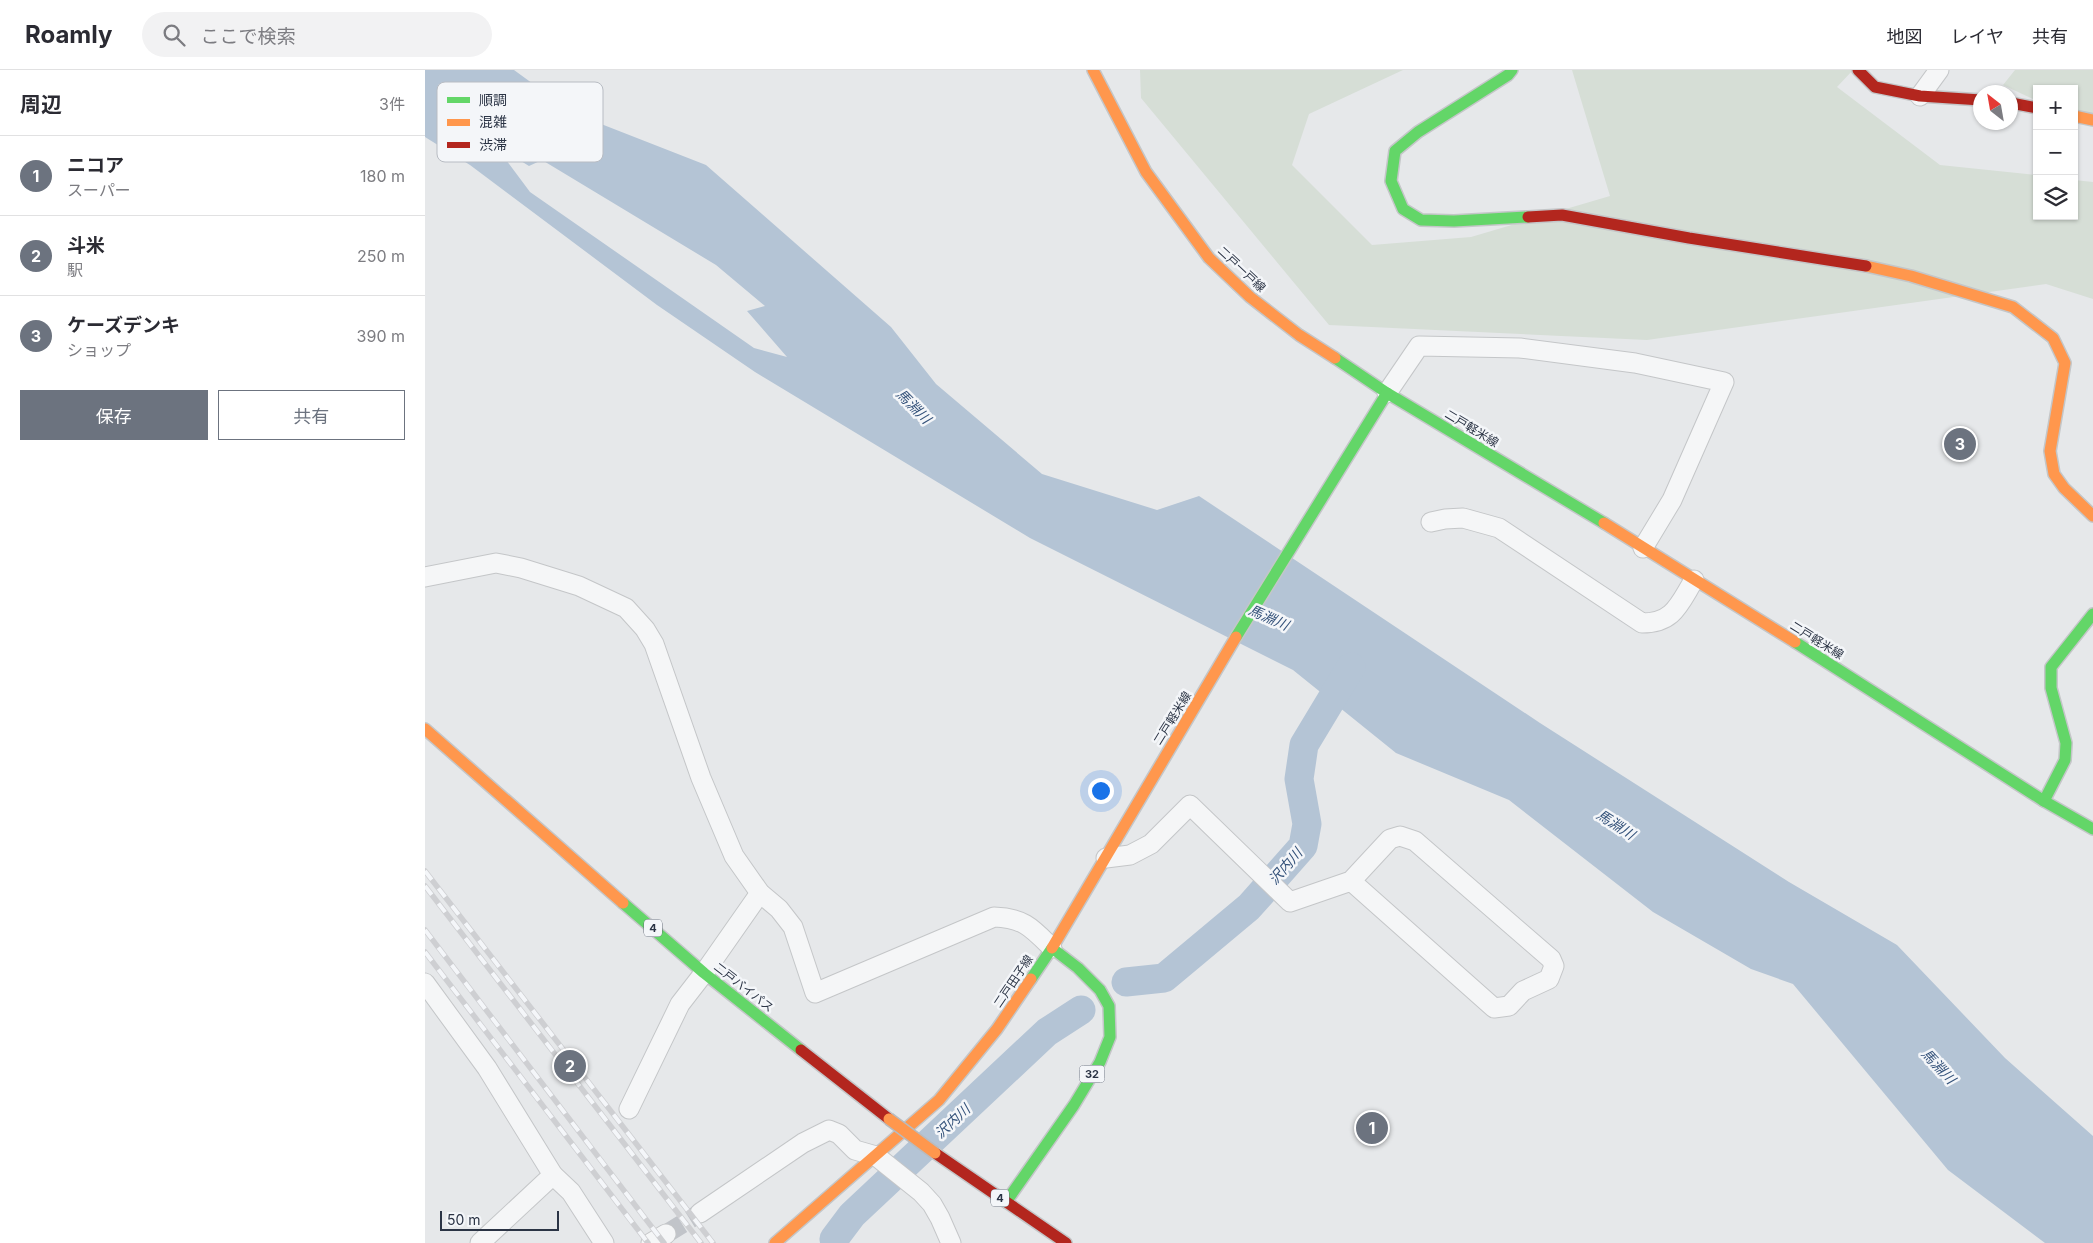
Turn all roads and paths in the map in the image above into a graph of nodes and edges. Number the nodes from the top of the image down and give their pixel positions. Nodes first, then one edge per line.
1 (1093, 70) edge
2 (1512, 70) edge
3 (1858, 70) edge
4 (1939, 70) edge
5 (1920, 96) junction
6 (1973, 99) edge
7 (2018, 104) edge
8 (2033, 107) edge
9 (2078, 117) edge
10 (2093, 120) edge
11 (1387, 394) junction
12 (2093, 516) edge
13 (1431, 522) dead end
14 (1643, 548) junction
15 (425, 577) edge
16 (1694, 580) junction
17 (2093, 614) edge
18 (425, 729) edge
19 (2044, 801) junction
20 (2093, 829) edge
21 (1106, 858) junction
22 (1351, 881) junction
23 (760, 893) junction
24 (1052, 948) junction
25 (704, 973) junction
26 (425, 983) edge
27 (629, 1109) dead end
28 (876, 1156) junction
29 (553, 1175) junction
30 (1006, 1202) junction
31 (701, 1213) tunnel mouth
32 (480, 1243) edge
33 (603, 1243) edge
34 (775, 1243) edge
35 (951, 1243) edge
36 (1066, 1243) edge

1 - 11 main road, 二戸一戸線
2 - 12 main road
3 - 5 main road
4 - 5 street
5 - 6 main road
7 - 8 main road
9 - 10 main road
11 - 14 main road, 二戸軽米線
11 - 14 street
11 - 21 main road, 二戸軽米線
13 - 16 street
14 - 16 main road, 二戸軽米線
15 - 23 street
16 - 19 main road, 二戸軽米線
17 - 19 main road
18 - 25 main road, 二戸バイパス / 4
19 - 20 main road, 二戸軽米線
21 - 22 street
21 - 24 main road, 二戸軽米線
22 - 22 street
23 - 24 street
23 - 25 street
24 - 28 main road, 二戸田子線
24 - 30 main road, 32
25 - 27 street
25 - 30 main road, 二戸バイパス / 4, bridge
26 - 29 street
28 - 31 street
28 - 34 main road, 二戸田子線
28 - 35 street
29 - 32 street
29 - 33 street
30 - 36 main road, 二戸バイパス / 4

